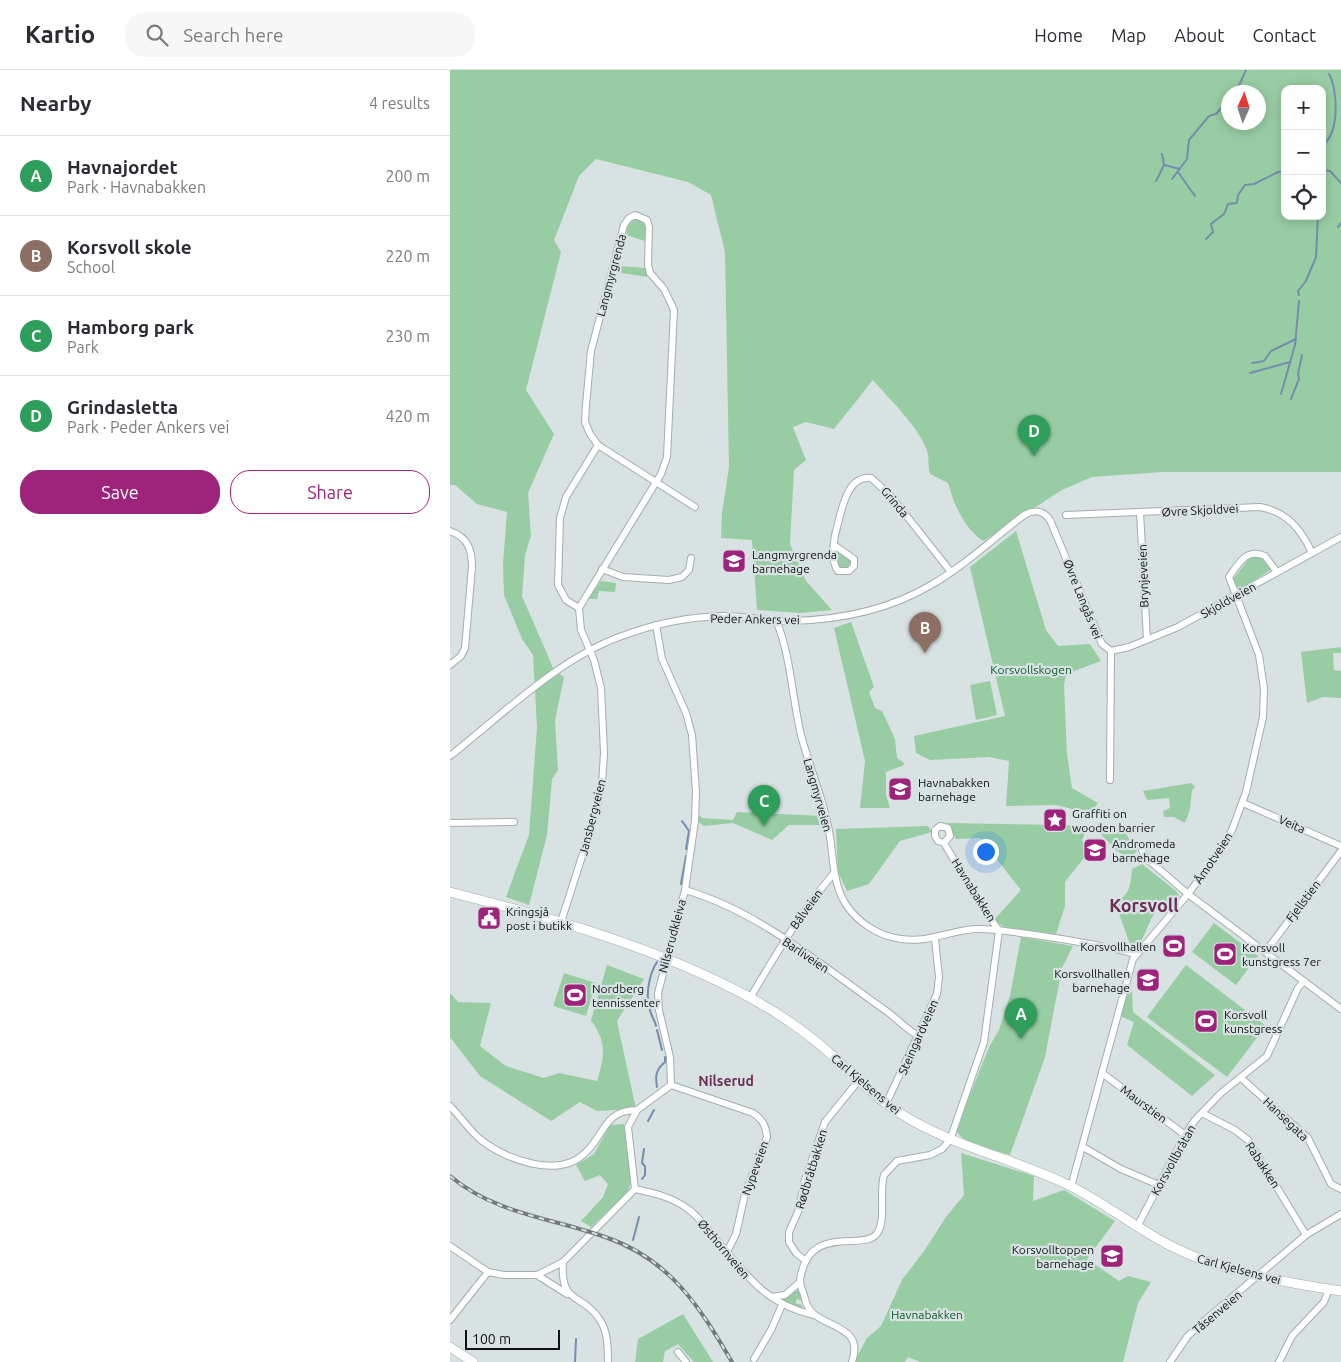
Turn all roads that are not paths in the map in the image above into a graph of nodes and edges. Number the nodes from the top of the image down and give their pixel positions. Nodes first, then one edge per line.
1 (598, 445) junction
2 (656, 484) junction
3 (694, 507) dead end
4 (1041, 512) joint
5 (1140, 512) junction
6 (1066, 515) dead end
7 (450, 531) edge
8 (1341, 537) edge
9 (834, 545) dead end
10 (1312, 553) junction
11 (691, 558) dead end
12 (602, 569) junction
13 (951, 572) junction
14 (1277, 572) junction
15 (1236, 596) junction
16 (579, 608) junction
17 (776, 620) junction
18 (656, 625) junction
19 (1147, 640) junction
20 (590, 651) junction
21 (1111, 651) junction
22 (450, 665) edge
23 (450, 756) edge
24 (1110, 780) dead end
25 (1243, 803) junction
26 (514, 822) dead end
27 (450, 823) edge
28 (944, 843) dead end
29 (1341, 846) edge
30 (1142, 850) dead end
31 (1341, 851) edge
32 (834, 873) junction
33 (685, 890) junction
34 (450, 892) edge
35 (1188, 894) junction
36 (561, 922) junction
37 (999, 931) junction
38 (936, 939) junction
39 (784, 940) junction
40 (1266, 950) junction
41 (1136, 954) junction
42 (667, 959) junction
43 (1304, 980) junction
44 (750, 998) junction
45 (1341, 1009) edge
46 (918, 1036) junction
47 (1102, 1072) junction
48 (1241, 1078) junction
49 (859, 1080) junction
50 (671, 1085) junction
51 (886, 1104) junction
52 (450, 1106) edge
53 (637, 1110) junction
54 (1202, 1113) junction
55 (1185, 1134) junction
56 (950, 1140) junction
57 (1083, 1147) junction
58 (1159, 1184) junction
59 (1071, 1187) junction
60 (635, 1188) junction
61 (1341, 1188) edge
62 (1341, 1214) edge
63 (1137, 1228) junction
64 (1306, 1235) junction
65 (450, 1246) edge
66 (727, 1252) junction
67 (806, 1261) junction
68 (563, 1262) junction
69 (488, 1272) junction
70 (537, 1275) junction
71 (1259, 1276) junction
72 (800, 1282) junction
73 (1329, 1290) junction
74 (1341, 1292) edge
75 (570, 1296) junction
76 (770, 1297) junction
77 (782, 1305) junction
78 (815, 1315) junction
79 (450, 1320) edge
80 (450, 1347) edge
81 (678, 1352) dead end
82 (754, 1359) dead end
83 (473, 1362) edge
84 (608, 1362) edge
85 (686, 1362) edge
86 (852, 1362) edge
87 (1170, 1362) edge
88 (1279, 1362) edge

1 - 2 street, Langmyrgrenda
1 - 2 street, Langmyrgrenda
1 - 16 street
2 - 3 street, Langmyrgrenda
2 - 12 street, Langmyrgrenda
4 - 13 street, Peder Ankers vei
4 - 21 street, Øvre Langås vei
5 - 6 street, Øvre Skjoldvei
5 - 10 street, Øvre Skjoldvei
5 - 19 street, Brynjeveien
7 - 22 street
8 - 10 street, Skjoldveien
9 - 13 street, Grinda
10 - 14 street, Skjoldveien
11 - 12 street
12 - 16 street, Langmyrgrenda
13 - 17 street, Peder Ankers vei
14 - 15 street, Skjoldveien
14 - 15 street, Åmotveien
15 - 19 street, Skjoldveien
15 - 25 street, Åmotveien
16 - 20 street
17 - 18 street, Peder Ankers vei
17 - 32 street, Langmyrveien
18 - 20 street, Peder Ankers vei
18 - 33 street, Nilserudkleiva
19 - 21 street, Skjoldveien
20 - 23 street, Peder Ankers vei
20 - 36 street, Jansbergveien
21 - 24 street, Øvre Langås vei
25 - 29 street, Veita
25 - 35 street, Åmotveien
26 - 27 street
28 - 37 street, Havnabakken
30 - 35 street
31 - 40 street, Fjellstien
32 - 38 street, Langmyrveien
32 - 39 street, Bålveien
33 - 39 street, Barliveien
33 - 42 street, Nilserudkleiva
34 - 36 main road, Carl Kjelsens vei
35 - 40 street
35 - 41 street, Åmotveien
36 - 42 main road, Carl Kjelsens vei
37 - 38 street, Langmyrveien
37 - 41 street, Langmyrveien
37 - 56 street, Havnabakken
38 - 46 street, Steingardveien
39 - 44 street, Bålveien
39 - 46 street, Barliveien
40 - 43 street
41 - 47 street, Åmotveien
42 - 44 main road, Carl Kjelsens vei
42 - 50 street, Nilserudkleiva
43 - 45 street
43 - 48 street, Korsvollbråtan
44 - 49 main road, Carl Kjelsens vei
46 - 51 street, Steingardveien
47 - 55 street, Maurstien
47 - 57 street, Åmotveien
48 - 54 street, Korsvollbråtan
48 - 61 street, Hansegata
49 - 51 main road, Carl Kjelsens vei
49 - 67 street, Rødbråtbakken
50 - 53 street
50 - 66 street, Nypeveien
51 - 56 main road, Carl Kjelsens vei
52 - 53 street
53 - 60 street
54 - 55 street, Korsvollbråtan
54 - 64 street, Rabakken
55 - 58 street, Korsvollbråtan
56 - 59 main road, Carl Kjelsens vei
56 - 67 street
57 - 58 street
57 - 59 street, Åmotveien
58 - 63 street, Korsvollbråtan
59 - 63 main road, Carl Kjelsens vei
60 - 66 street, Østhornveien
60 - 68 street
62 - 64 street, Tåsenveien
63 - 71 main road, Carl Kjelsens vei
64 - 71 street, Tåsenveien
65 - 69 street
66 - 76 street, Østhornveien
67 - 72 street
68 - 70 street
68 - 75 street
69 - 70 street
69 - 79 street
70 - 75 street
71 - 73 main road, Carl Kjelsens vei
71 - 87 street, Tåsenveien
72 - 76 street
72 - 78 street
73 - 74 main road, Carl Kjelsens vei
73 - 88 street
75 - 84 street
76 - 77 street, Østhornveien
77 - 78 street, Østhornveien
77 - 82 street
78 - 86 street
80 - 83 main road
81 - 85 street

